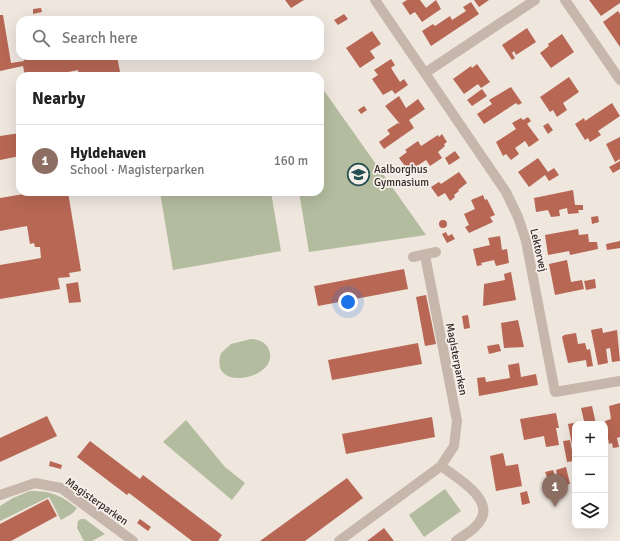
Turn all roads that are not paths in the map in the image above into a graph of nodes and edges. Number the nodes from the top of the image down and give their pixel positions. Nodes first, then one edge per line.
1 (375, 0) edge
2 (534, 0) edge
3 (565, 0) edge
4 (425, 73) junction
5 (620, 80) edge
6 (436, 252) dead end
7 (425, 255) junction
8 (413, 257) dead end
9 (620, 382) edge
10 (441, 466) junction
11 (0, 495) edge
12 (133, 541) edge
13 (339, 541) edge
14 (456, 541) edge

1 - 4 street, Lektorvej
2 - 4 street
3 - 5 street
4 - 9 street, Lektorvej
6 - 7 street
7 - 8 street
7 - 10 street, Magisterparken
10 - 13 street, Magisterparken
10 - 14 street
11 - 12 street, Magisterparken

